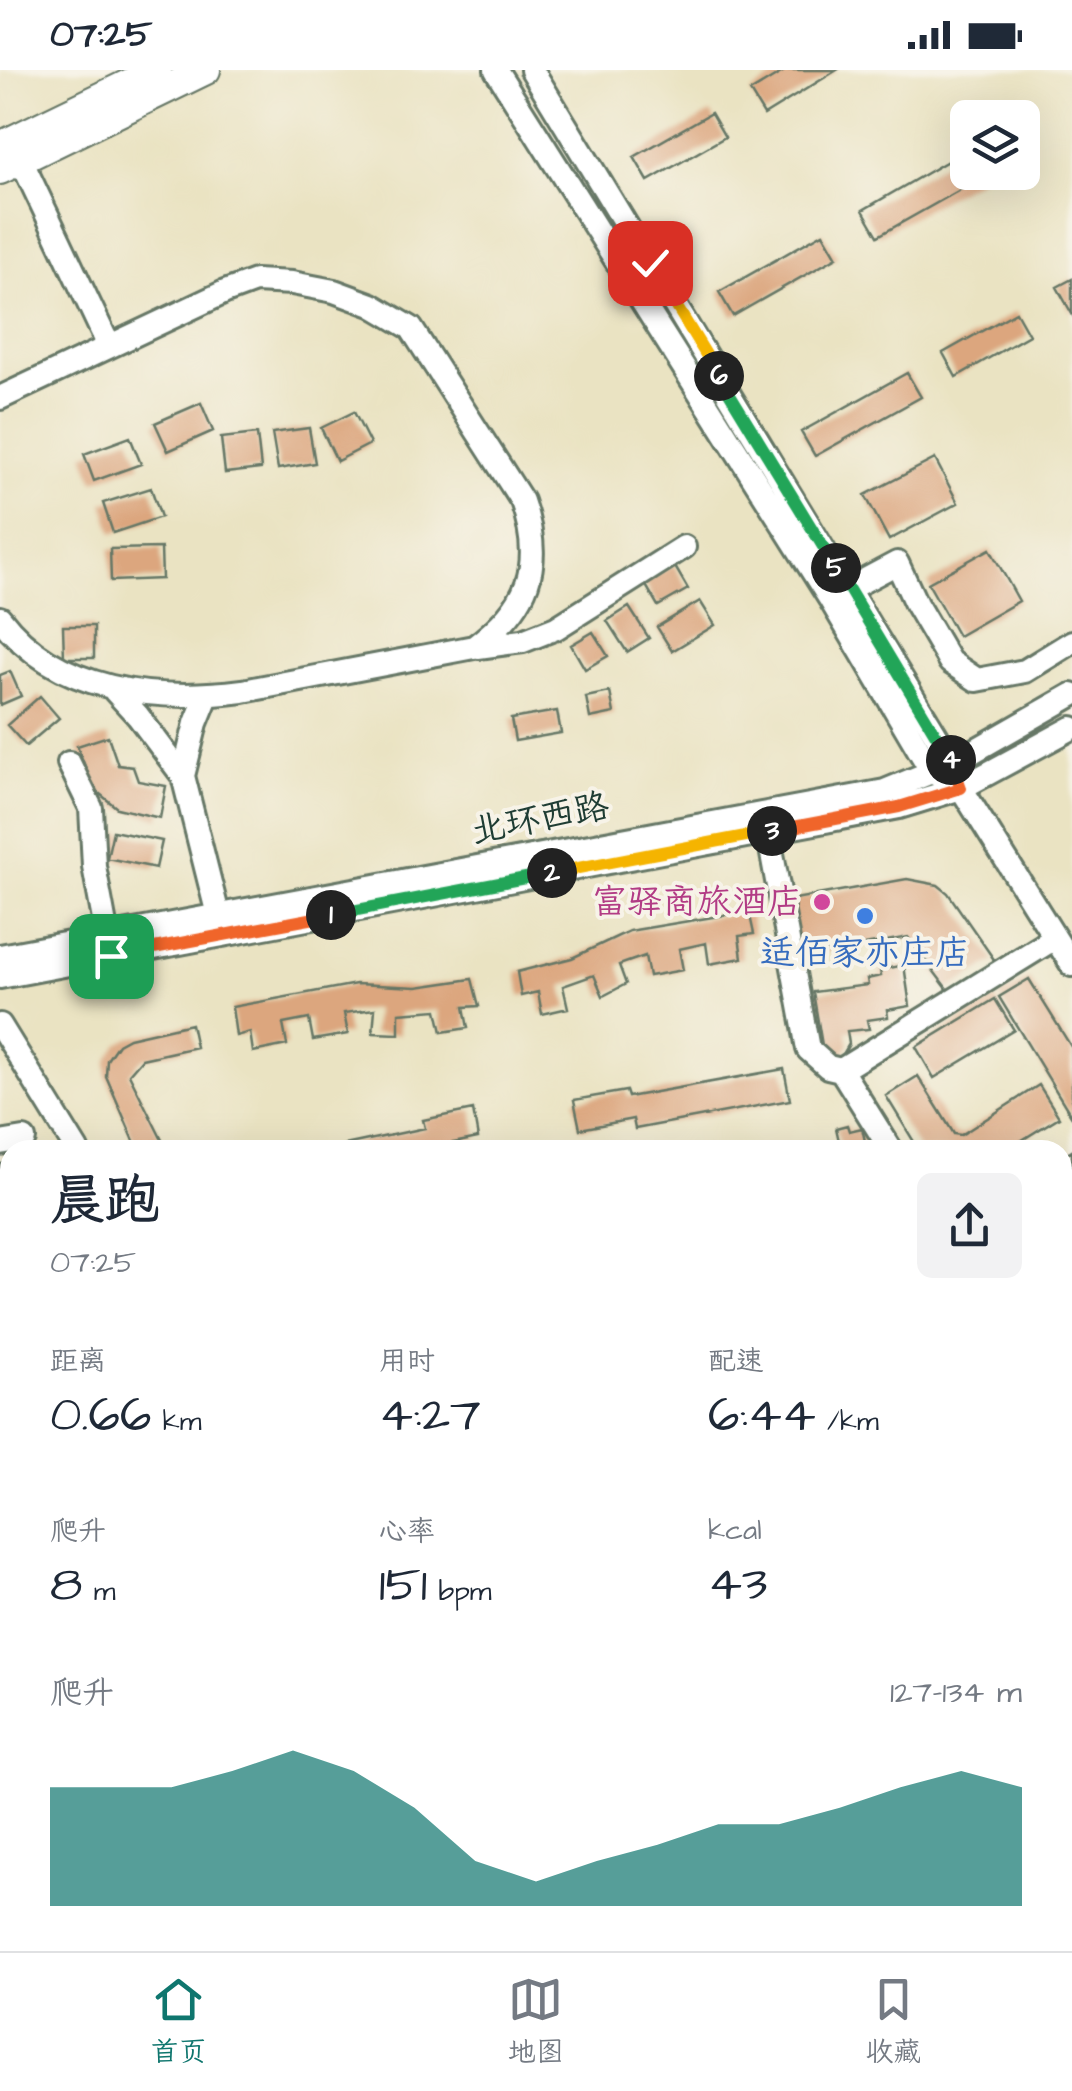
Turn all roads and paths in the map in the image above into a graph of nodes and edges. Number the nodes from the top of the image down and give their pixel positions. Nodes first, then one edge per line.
1 (157, 70) edge
2 (206, 70) edge
3 (496, 70) edge
4 (532, 70) edge
5 (7, 158) edge
6 (109, 346) junction
7 (0, 398) edge
8 (684, 547) dead end
9 (840, 594) junction
10 (0, 618) edge
11 (1072, 642) edge
12 (474, 647) junction
13 (115, 691) junction
14 (1072, 695) edge
15 (207, 696) junction
16 (1072, 728) edge
17 (69, 763) dead end
18 (942, 767) junction
19 (183, 776) junction
20 (961, 788) junction
21 (768, 832) junction
22 (218, 915) junction
23 (107, 936) junction
24 (1055, 938) junction
25 (0, 956) edge
26 (1072, 966) edge
27 (0, 978) edge
28 (0, 1025) edge
29 (841, 1070) junction
30 (24, 1138) dead end
31 (14, 1140) edge
32 (70, 1140) edge
33 (884, 1140) edge

1 - 5 main road
2 - 5 main road
3 - 9 street
4 - 9 street
5 - 6 street
6 - 7 street
6 - 12 street
8 - 12 street
9 - 11 street
9 - 18 street
10 - 13 street
12 - 15 street
13 - 15 street
13 - 19 street
14 - 18 street, 北环西路
15 - 19 street
16 - 20 street, 北环西路
17 - 23 street
18 - 20 street
18 - 22 street, 北环西路
19 - 22 street
20 - 21 street, 北环西路
20 - 24 street
21 - 27 street, 北环西路
21 - 29 street
22 - 23 street, 北环西路
23 - 25 street, 北环西路
24 - 26 street
24 - 29 street
28 - 32 street
29 - 33 street
30 - 31 street

